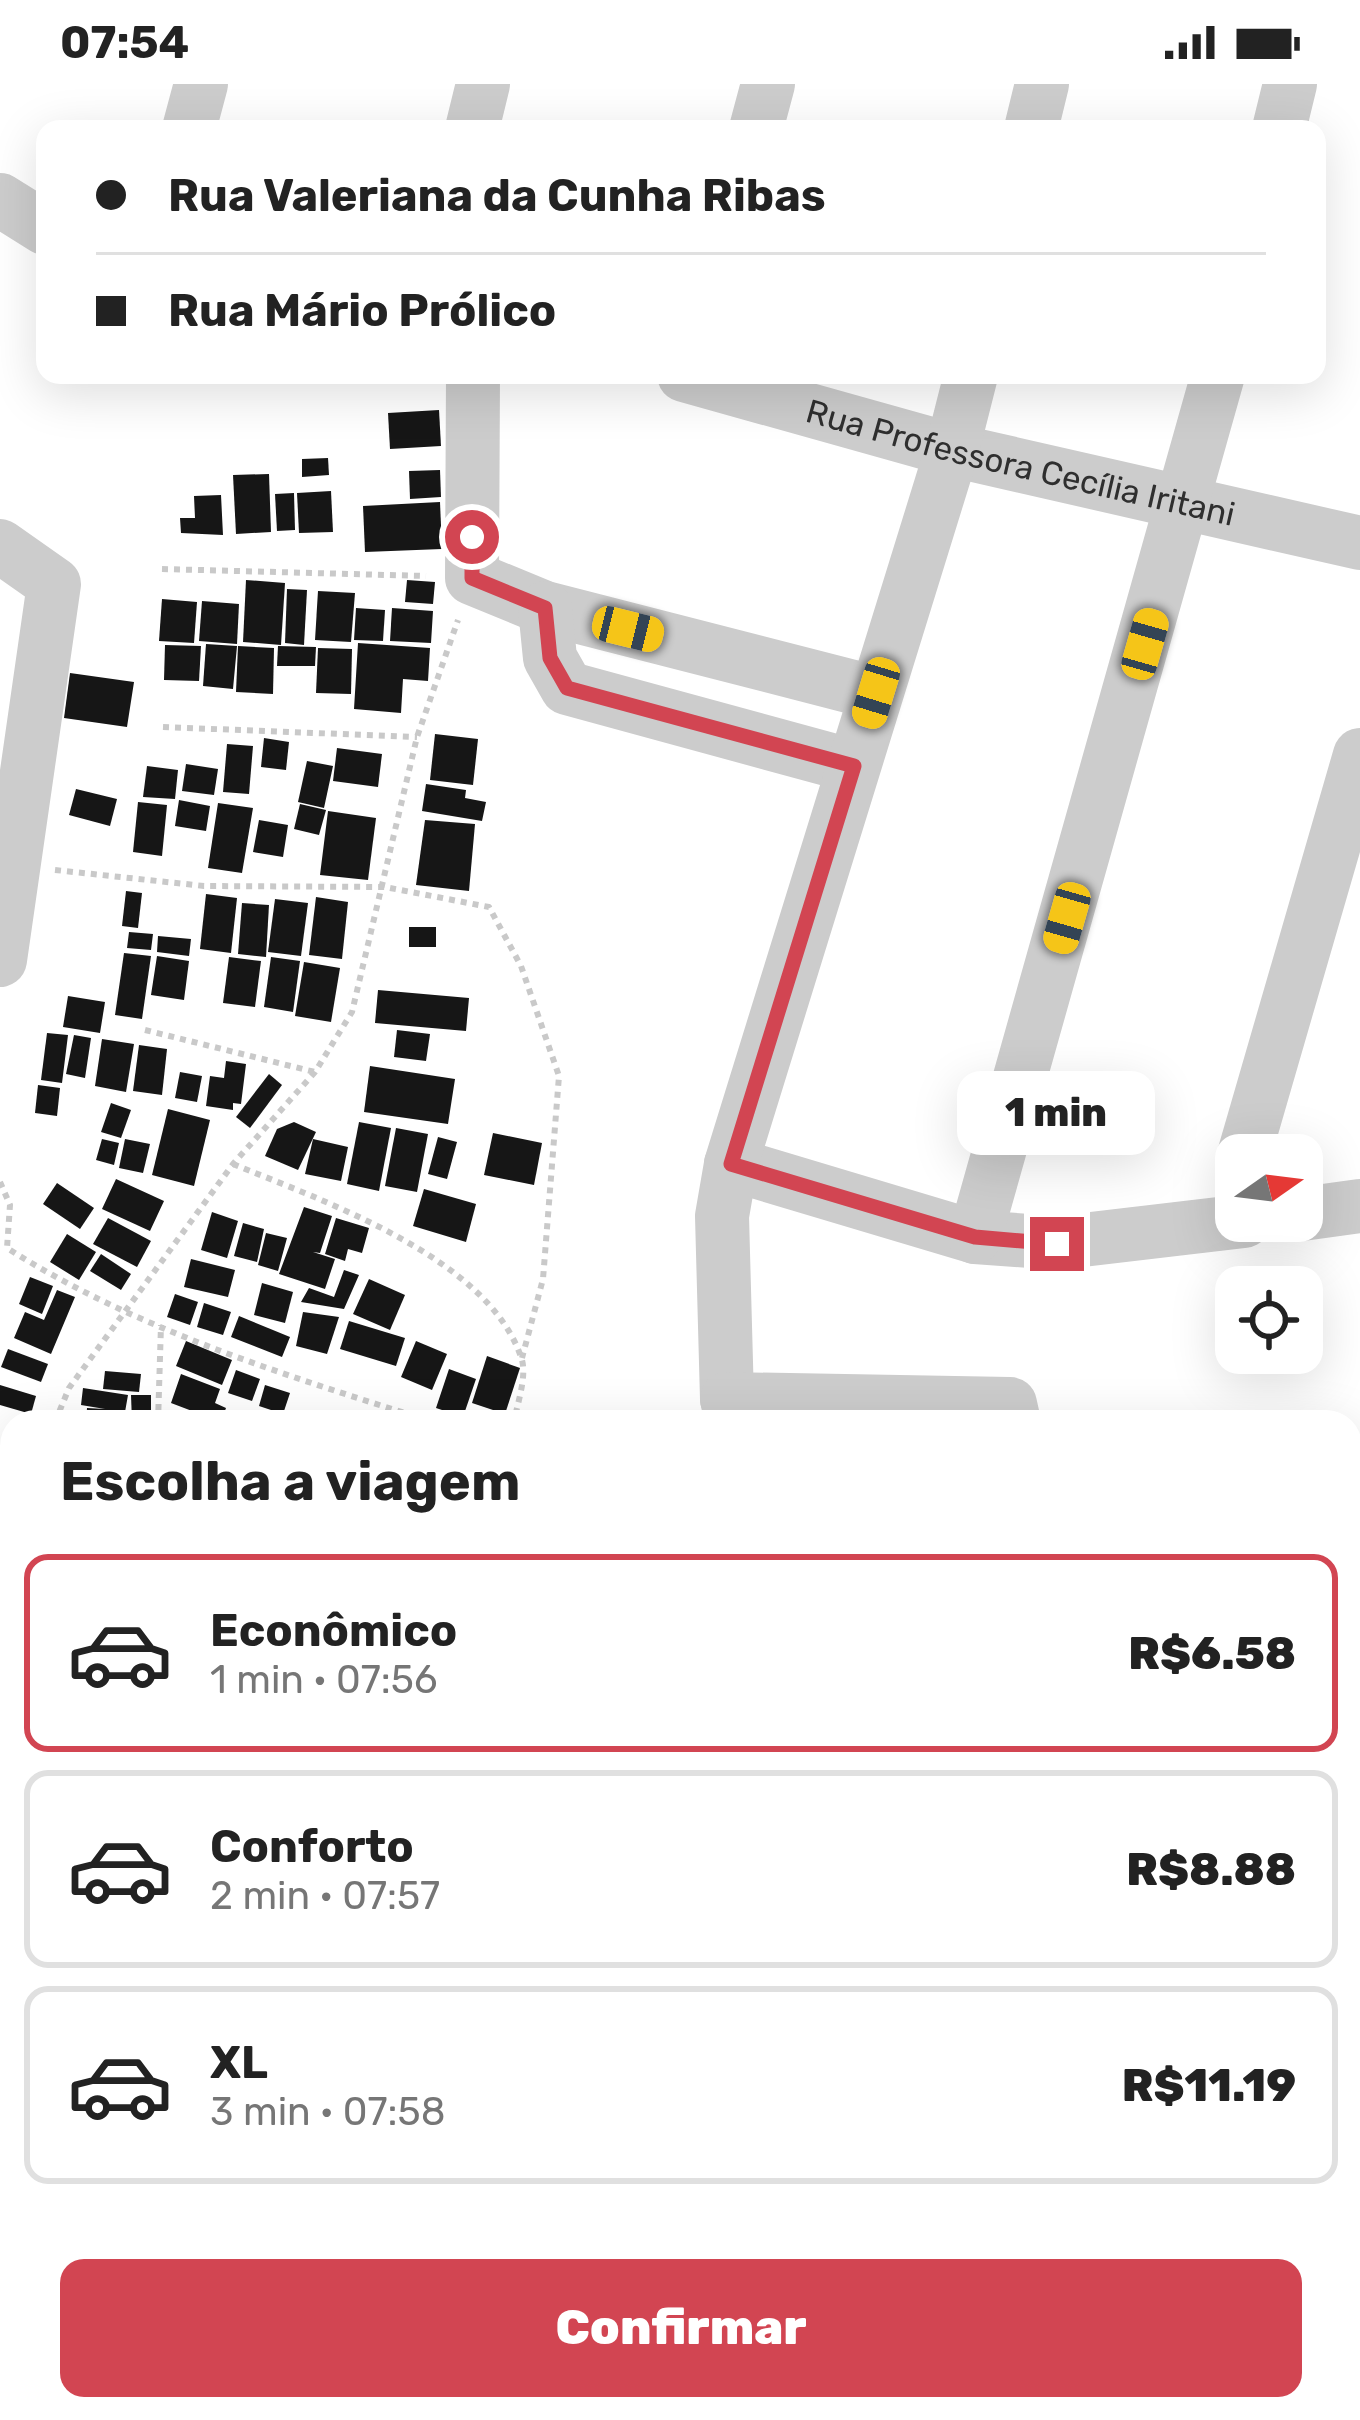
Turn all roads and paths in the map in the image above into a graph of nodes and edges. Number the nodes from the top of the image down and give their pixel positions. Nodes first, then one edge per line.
1 (201, 84) edge
2 (483, 84) edge
3 (768, 84) edge
4 (1042, 84) edge
5 (1290, 84) edge
6 (191, 120) edge
7 (474, 120) edge
8 (758, 120) edge
9 (1033, 120) edge
10 (1281, 120) edge
11 (0, 200) edge
12 (36, 222) edge
13 (473, 384) edge
14 (718, 384) edge
15 (969, 384) edge
16 (1216, 384) edge
17 (952, 450) junction
18 (1184, 507) junction
19 (1360, 543) edge
20 (0, 546) edge
21 (162, 569) dead end
22 (472, 578) junction
23 (545, 608) junction
24 (876, 693) junction
25 (163, 728) dead end
26 (417, 736) junction
27 (1360, 755) edge
28 (854, 766) junction
29 (19, 853) edge
30 (385, 887) junction
31 (0, 960) edge
32 (145, 1030) dead end
33 (315, 1072) junction
34 (1250, 1134) edge
35 (233, 1164) junction
36 (731, 1164) junction
37 (0, 1182) edge
38 (1360, 1206) edge
39 (1323, 1211) edge
40 (1215, 1214) edge
41 (975, 1237) junction
42 (127, 1311) junction
43 (161, 1324) junction
44 (522, 1358) junction
45 (61, 1410) edge
46 (158, 1410) edge
47 (396, 1410) edge
48 (516, 1410) edge
49 (730, 1410) edge
50 (777, 1410) edge
51 (1011, 1410) edge

1 - 6 street
2 - 7 street
3 - 8 street
4 - 9 street
5 - 10 street
11 - 12 street
13 - 22 street
14 - 17 street, Rua Professora Cecília Iritani
15 - 17 street
16 - 18 street
17 - 18 street, Rua Professora Cecília Iritani
17 - 24 street
18 - 19 street, Rua Professora Cecília Iritani
18 - 41 street
20 - 29 street
21 - 22 path
22 - 23 street
22 - 26 path
23 - 24 street
23 - 28 street
24 - 28 street
25 - 26 path
26 - 30 path
27 - 34 street
28 - 36 street
29 - 30 path
29 - 31 street
30 - 33 path
30 - 44 path
32 - 33 path
33 - 35 path
35 - 42 path
35 - 44 path
36 - 41 street
36 - 49 street
37 - 42 path
38 - 39 street
40 - 41 street
42 - 43 path
42 - 45 path
43 - 46 path
43 - 47 path
44 - 48 path
50 - 51 street

